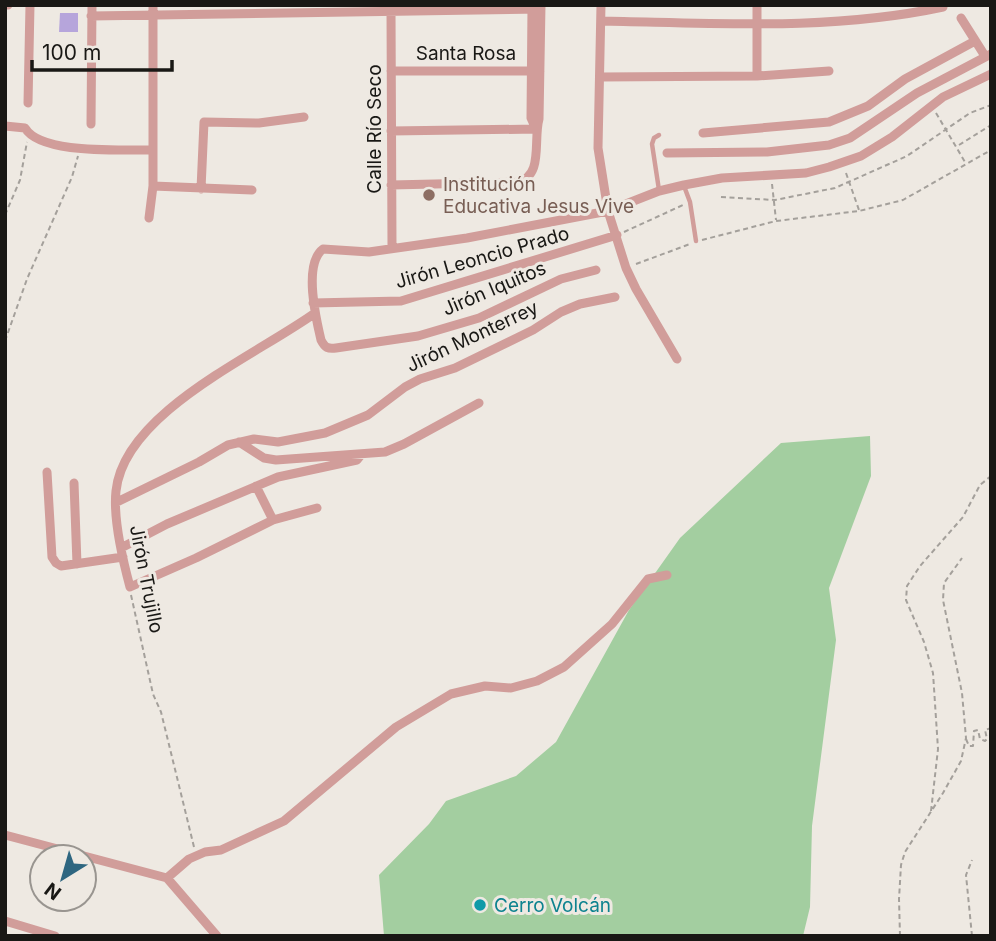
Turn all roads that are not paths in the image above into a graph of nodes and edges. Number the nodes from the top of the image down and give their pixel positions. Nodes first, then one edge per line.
1 (30, 5) edge
2 (601, 5) edge
3 (757, 5) edge
4 (536, 7) edge
5 (943, 7) dead end
6 (376, 8) edge
7 (209, 9) edge
8 (91, 10) edge
9 (153, 10) edge
10 (391, 10) junction
11 (961, 18) dead end
12 (601, 21) junction
13 (757, 23) junction
14 (975, 41) junction
15 (988, 55) edge
16 (391, 71) junction
17 (536, 71) junction
18 (829, 71) dead end
19 (991, 74) edge
20 (757, 76) junction
21 (600, 77) junction
22 (28, 103) dead end
23 (304, 117) dead end
24 (90, 124) dead end
25 (5, 126) edge
26 (536, 129) junction
27 (391, 131) junction
28 (703, 133) dead end
29 (659, 135) dead end
30 (152, 150) junction
31 (667, 153) dead end
32 (391, 185) junction
33 (684, 185) junction
34 (153, 186) junction
35 (201, 189) junction
36 (252, 190) dead end
37 (659, 191) junction
38 (608, 211) junction
39 (149, 218) dead end
40 (617, 235) junction
41 (696, 242) road end
42 (392, 247) junction
43 (596, 270) dead end
44 (615, 297) dead end
45 (313, 303) junction
46 (315, 313) junction
47 (677, 359) dead end
48 (479, 403) dead end
49 (239, 442) junction
50 (361, 455) junction
51 (47, 472) dead end
52 (74, 483) dead end
53 (256, 486) junction
54 (117, 502) junction
55 (317, 508) dead end
56 (273, 520) junction
57 (122, 553) junction
58 (77, 564) junction
59 (667, 575) dead end
60 (5, 835) edge
61 (167, 878) junction
62 (5, 921) edge
63 (55, 936) edge
64 (218, 936) edge

1 - 22 street
2 - 12 street
3 - 13 street
4 - 10 street
4 - 17 street
5 - 13 street
6 - 7 street
6 - 10 street
7 - 9 street
8 - 9 street
8 - 24 street
9 - 30 street
10 - 16 street, Calle Río Seco
11 - 14 street
12 - 13 street
12 - 21 street
13 - 20 street
14 - 15 street
14 - 28 street
15 - 31 street
16 - 17 street, Santa Rosa
16 - 27 street, Calle Río Seco
17 - 26 street
18 - 20 street
19 - 33 street
20 - 21 street
21 - 38 street
23 - 35 street
25 - 30 street
26 - 27 street
26 - 32 street
27 - 32 street, Calle Río Seco
29 - 37 lane
30 - 34 street
32 - 42 street, Calle Río Seco
33 - 37 street
33 - 41 lane
34 - 35 street
34 - 39 street
35 - 36 street
37 - 38 street
38 - 40 street
38 - 42 street
40 - 45 street, Jirón Leoncio Prado
40 - 47 street
42 - 45 street
43 - 46 street, Jirón Iquitos
44 - 49 street, Jirón Monterrey
45 - 46 street
46 - 54 street, Jirón Trujillo
48 - 50 street
49 - 50 street
49 - 54 street, Jirón Monterrey
50 - 53 street
51 - 58 street
52 - 58 street
53 - 56 street
53 - 57 street
54 - 57 street, Jirón Trujillo
55 - 56 street
56 - 57 street, Jirón Trujillo
57 - 58 street
59 - 61 street
60 - 61 street
61 - 64 street
62 - 63 street

